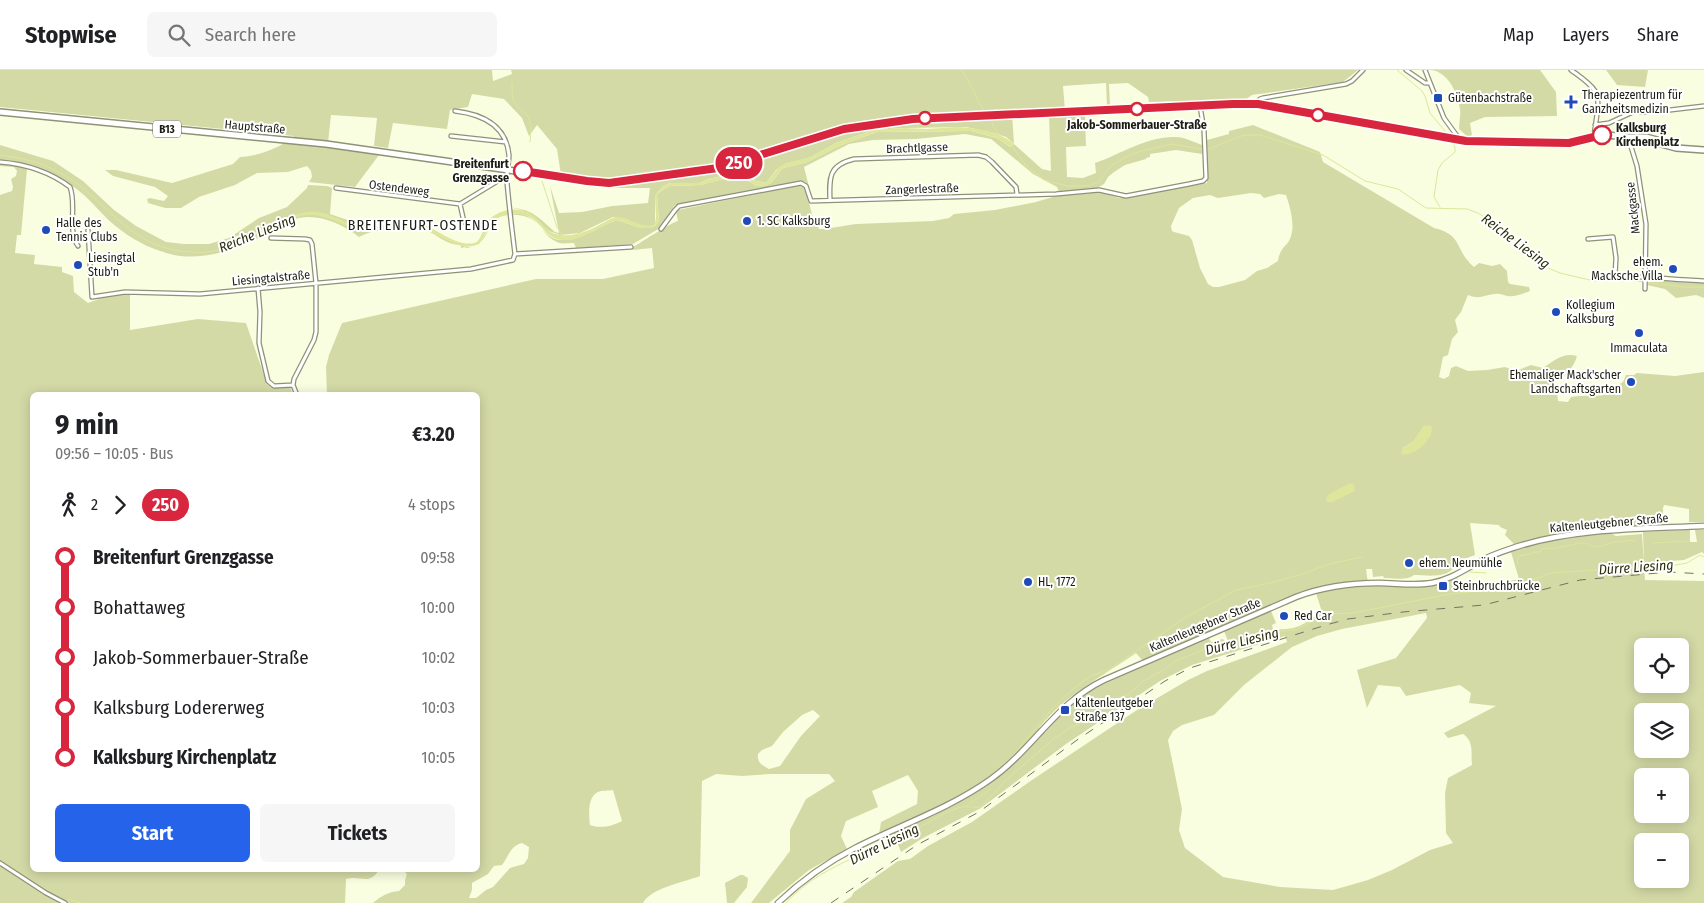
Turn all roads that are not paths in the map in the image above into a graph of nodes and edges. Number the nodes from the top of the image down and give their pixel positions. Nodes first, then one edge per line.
1 (1363, 70) edge
2 (1406, 70) edge
3 (1425, 70) edge
4 (1571, 70) edge
5 (1429, 83) junction
6 (1258, 104) junction
7 (1200, 106) junction
8 (1704, 106) edge
9 (0, 112) edge
10 (454, 112) dead end
11 (1595, 125) junction
12 (451, 136) dead end
13 (1594, 138) junction
14 (1628, 138) junction
15 (1458, 140) junction
16 (506, 142) junction
17 (1704, 150) edge
18 (0, 162) edge
19 (508, 169) junction
20 (506, 176) junction
21 (336, 188) dead end
22 (1017, 194) junction
23 (830, 200) junction
24 (460, 204) junction
25 (464, 222) dead end
26 (661, 229) dead end
27 (88, 230) dead end
28 (271, 238) dead end
29 (1588, 239) dead end
30 (78, 246) dead end
31 (631, 247) dead end
32 (515, 254) junction
33 (1645, 278) junction
34 (1704, 281) edge
35 (316, 283) junction
36 (1645, 287) dead end
37 (258, 288) junction
38 (293, 385) junction
39 (296, 392) edge
40 (1704, 526) edge
41 (0, 863) edge
42 (65, 903) edge
43 (778, 903) edge

1 - 6 street
2 - 5 street
3 - 5 street
4 - 11 street
5 - 15 street
6 - 7 main road, B13
6 - 15 main road, B13
7 - 19 main road, Hauptstraße / B13
7 - 22 street, Zangerlestraße
8 - 11 street
9 - 19 main road, Hauptstraße / B13
10 - 16 street
11 - 13 street
12 - 16 street
13 - 14 main road, B13
13 - 15 main road, B13
14 - 17 main road, B13
14 - 33 street, Mackgasse
16 - 19 street
18 - 30 street
19 - 20 street
20 - 24 street
20 - 32 street
21 - 24 street, Ostendeweg
22 - 23 street, Zangerlestraße
22 - 23 street, Brachtlgasse
23 - 26 street, Zangerlestraße
24 - 25 street
27 - 37 street, Liesingtalstraße
28 - 35 street
29 - 33 street
31 - 32 street
32 - 35 street, Liesingtalstraße
33 - 34 street
33 - 36 street, Mackgasse
35 - 37 street, Liesingtalstraße
35 - 38 street
37 - 38 street
38 - 39 street
40 - 43 main road, Kaltenleutgebner Straße
41 - 42 street

